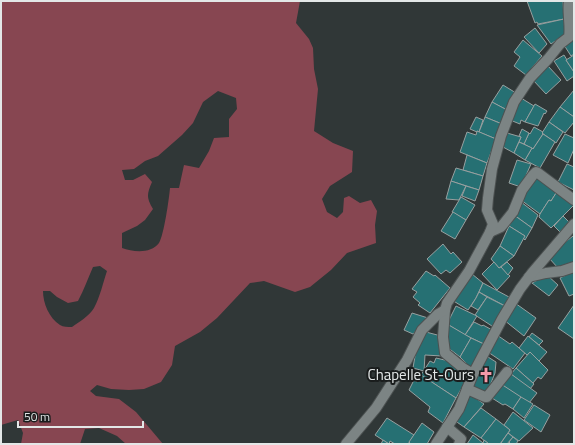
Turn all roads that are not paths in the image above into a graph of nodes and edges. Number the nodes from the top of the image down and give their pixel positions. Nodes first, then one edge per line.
1 (569, 1) edge
2 (574, 200) edge
3 (574, 224) edge
4 (490, 232) junction
5 (574, 266) edge
6 (529, 277) junction
7 (445, 310) junction
8 (507, 372) dead end
9 (473, 374) junction
10 (467, 390) junction
11 (447, 427) junction
12 (346, 444) edge
13 (436, 444) edge
14 (459, 444) edge

1 - 4 street
2 - 4 street
3 - 6 street
4 - 7 street
5 - 6 street
6 - 9 street
7 - 9 street
7 - 12 street
8 - 10 street
9 - 10 street
10 - 11 street
11 - 13 street
11 - 14 street

